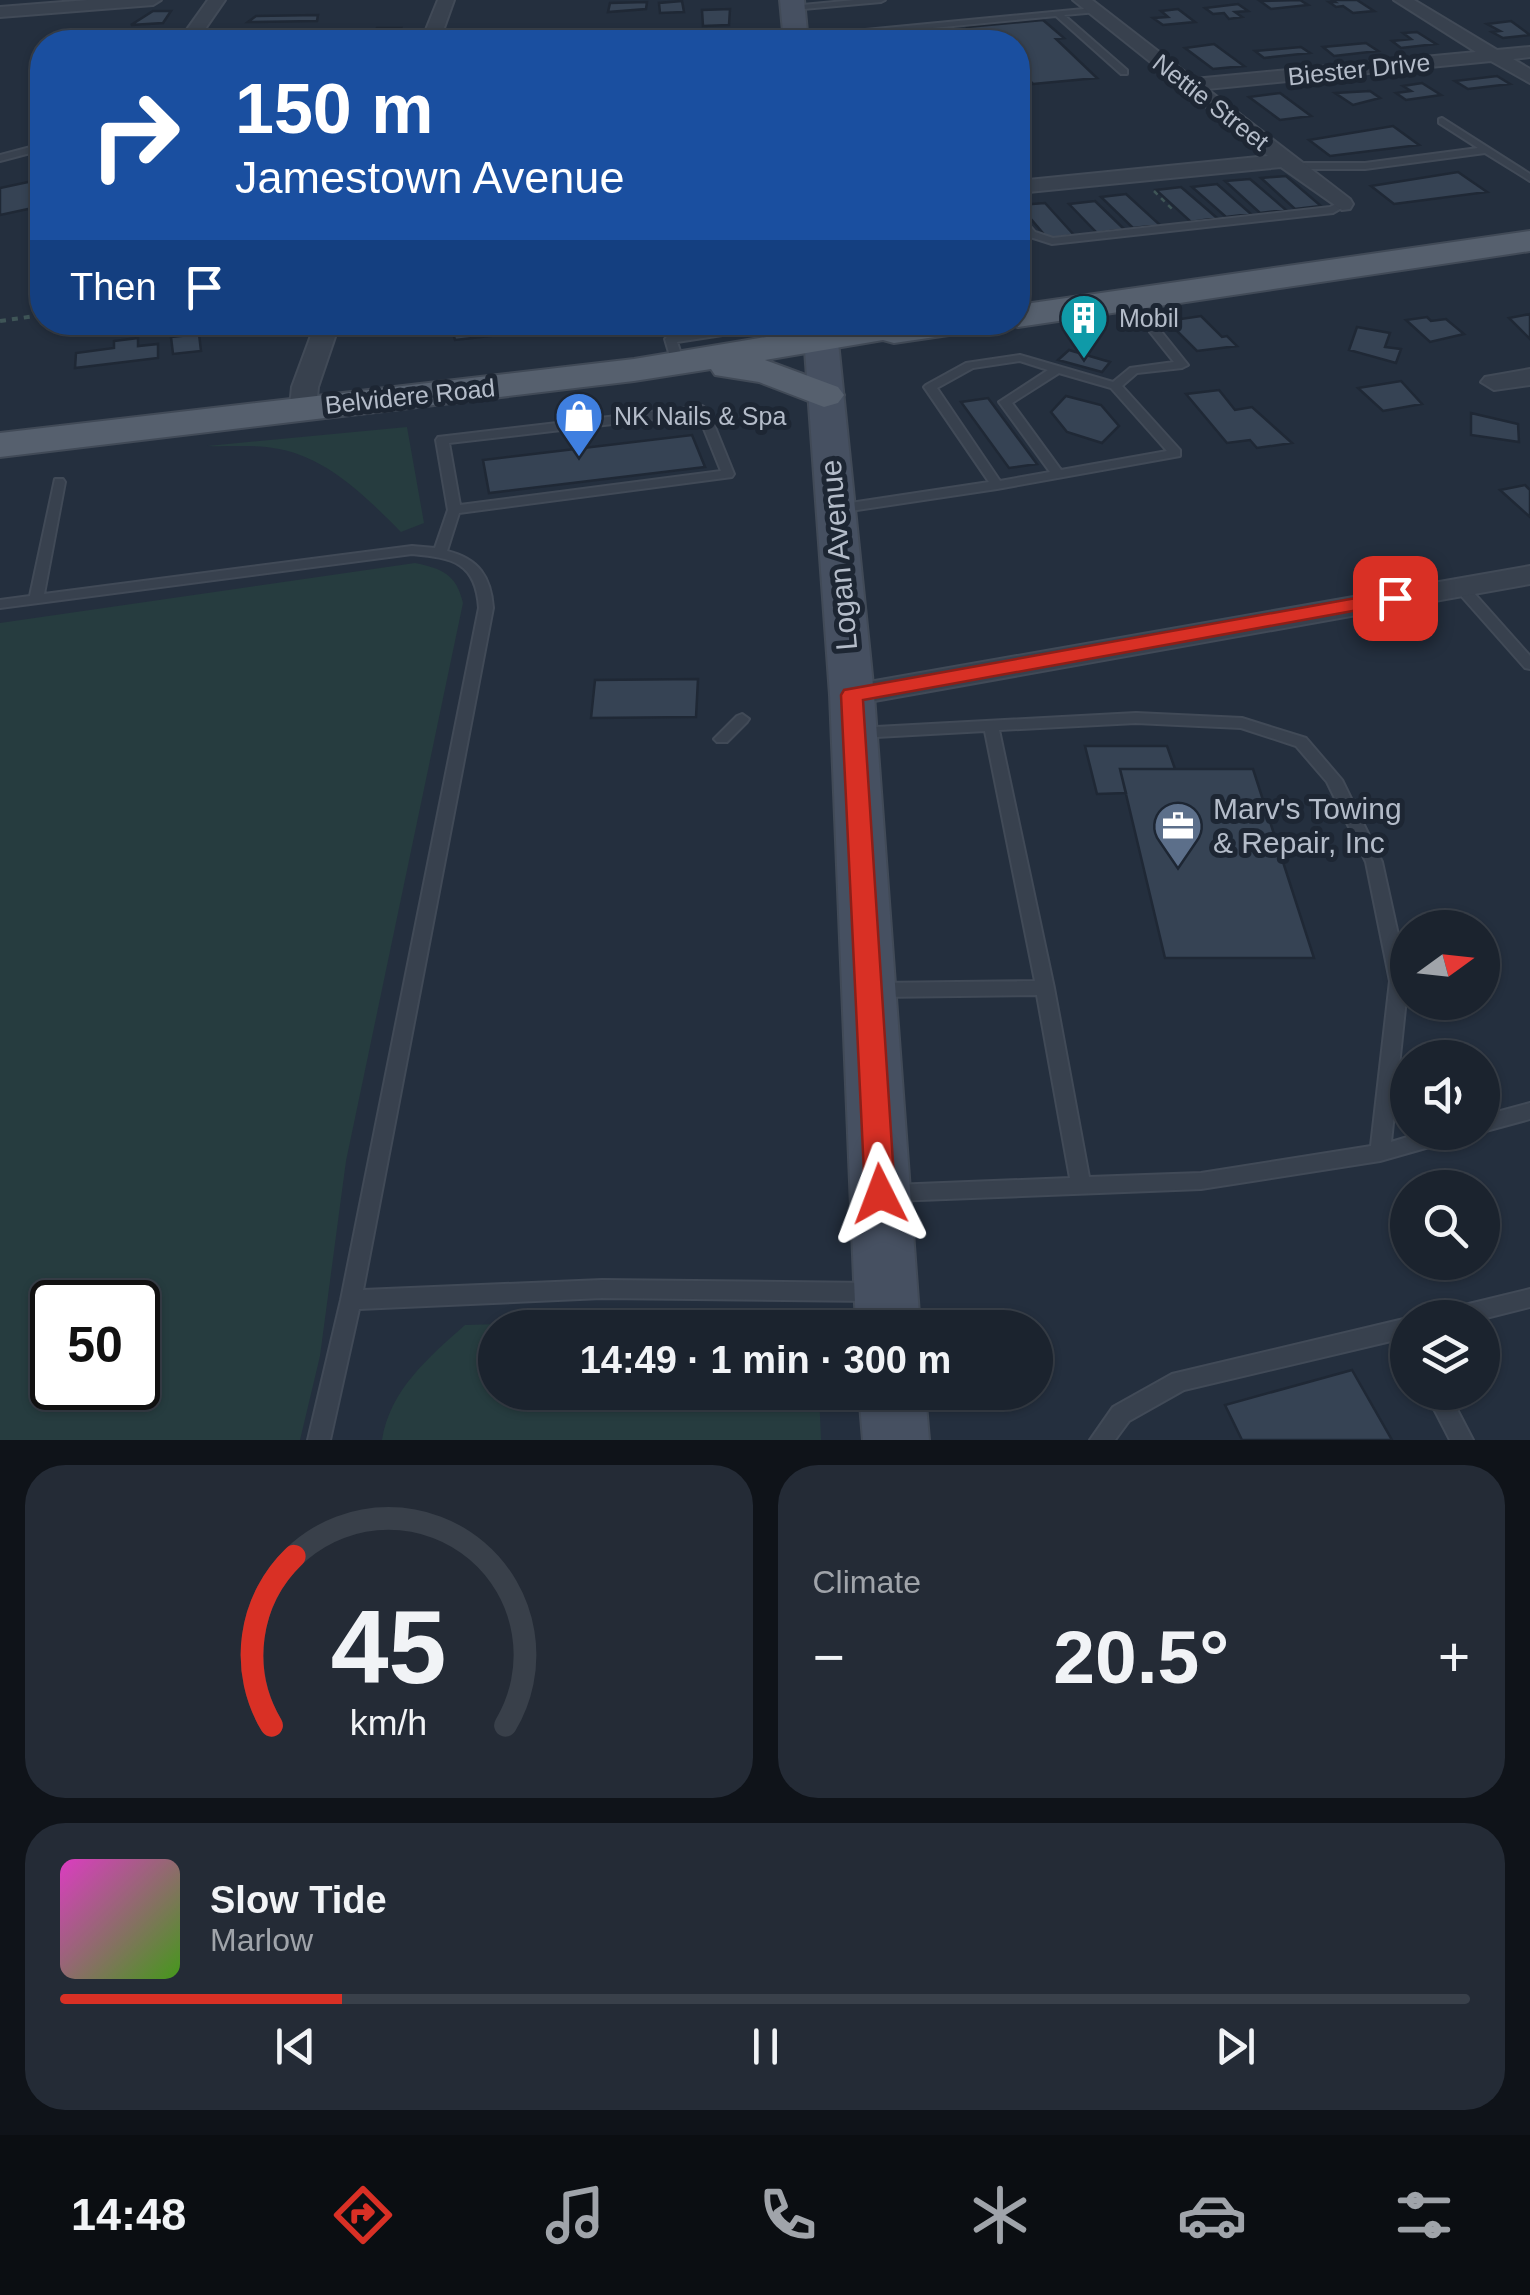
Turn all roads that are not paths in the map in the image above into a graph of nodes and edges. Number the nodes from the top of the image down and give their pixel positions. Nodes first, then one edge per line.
1 (2, 0) edge
2 (152, 0) edge
3 (217, 0) edge
4 (446, 0) edge
5 (881, 0) edge
6 (1118, 0) edge
7 (1402, 0) edge
8 (839, 2) edge
9 (792, 4) edge
10 (1087, 4) edge
11 (0, 12) edge
12 (1058, 14) junction
13 (943, 25) junction
14 (196, 30) edge
15 (435, 30) edge
16 (798, 30) edge
17 (907, 30) edge
18 (948, 30) edge
19 (1530, 52) edge
20 (1495, 56) junction
21 (1124, 72) dead end
22 (1530, 77) edge
23 (1189, 85) junction
24 (1442, 120) dead end
25 (30, 149) edge
26 (1487, 150) junction
27 (0, 158) edge
28 (1289, 163) junction
29 (1530, 178) edge
30 (1030, 186) edge
31 (1342, 204) joint
32 (1030, 234) edge
33 (1530, 239) edge
34 (1030, 307) edge
35 (1156, 332) dead end
36 (323, 335) edge
37 (762, 335) edge
38 (819, 335) edge
39 (922, 335) edge
40 (724, 337) edge
41 (1056, 369) junction
42 (579, 377) junction
43 (1530, 377) edge
44 (1494, 382) dead end
45 (1115, 386) junction
46 (825, 401) junction
47 (303, 407) junction
48 (0, 444) edge
49 (1058, 474) junction
50 (59, 482) dead end
51 (997, 485) junction
52 (454, 510) junction
53 (833, 510) junction
54 (440, 554) junction
55 (1530, 575) edge
56 (1461, 587) junction
57 (36, 598) junction
58 (0, 604) edge
59 (1530, 664) edge
60 (853, 714) junction
61 (742, 718) dead end
62 (991, 726) junction
63 (722, 739) dead end
64 (1045, 988) junction
65 (868, 990) junction
66 (1530, 1111) edge
67 (1500, 1119) edge
68 (1391, 1150) edge
69 (1380, 1153) junction
70 (1080, 1186) junction
71 (880, 1194) junction
72 (1530, 1298) edge
73 (351, 1300) junction
74 (1500, 1305) edge
75 (886, 1310) edge
76 (1390, 1331) edge
77 (894, 1410) edge
78 (1446, 1410) edge
79 (319, 1440) edge
80 (896, 1440) edge
81 (1101, 1440) edge
82 (1462, 1440) edge

1 - 11 street
2 - 11 street
3 - 14 street
4 - 15 street
5 - 8 lane
6 - 10 street
7 - 20 street
8 - 9 lane
9 - 16 main road
10 - 12 lane
10 - 23 street, Nettie Street
12 - 13 lane
12 - 21 lane
13 - 17 lane
13 - 18 lane
19 - 20 street, Biester Drive
20 - 22 street
20 - 23 street, Biester Drive
23 - 28 street, Nettie Street
24 - 26 lane
25 - 27 lane
26 - 28 lane
26 - 29 lane
28 - 30 street
28 - 31 street, Nettie Street
31 - 32 lane
33 - 34 main road
35 - 45 lane
36 - 47 street
37 - 40 main road, Belvidere Road
38 - 46 main road, Logan Avenue
39 - 46 main road
40 - 42 main road, Belvidere Road
41 - 45 lane
41 - 49 lane
41 - 51 lane
42 - 46 main road
42 - 47 main road, Belvidere Road
43 - 44 street
45 - 49 lane
46 - 53 main road, Logan Avenue
47 - 48 main road, Belvidere Road
49 - 51 lane
50 - 57 lane
51 - 53 lane
52 - 52 lane
52 - 54 lane
53 - 60 main road, Logan Avenue
54 - 57 lane
54 - 73 lane
55 - 56 street
56 - 59 lane
56 - 60 street
57 - 58 lane
60 - 62 lane
60 - 65 main road, Logan Avenue
61 - 63 lane
62 - 64 lane
62 - 69 lane
64 - 65 lane
64 - 70 lane
65 - 71 main road, Logan Avenue
66 - 67 lane
68 - 69 lane
69 - 70 lane
70 - 71 lane
71 - 75 main road, Logan Avenue
72 - 74 lane
73 - 75 lane
73 - 79 lane
76 - 81 lane
77 - 80 main road
78 - 82 lane

